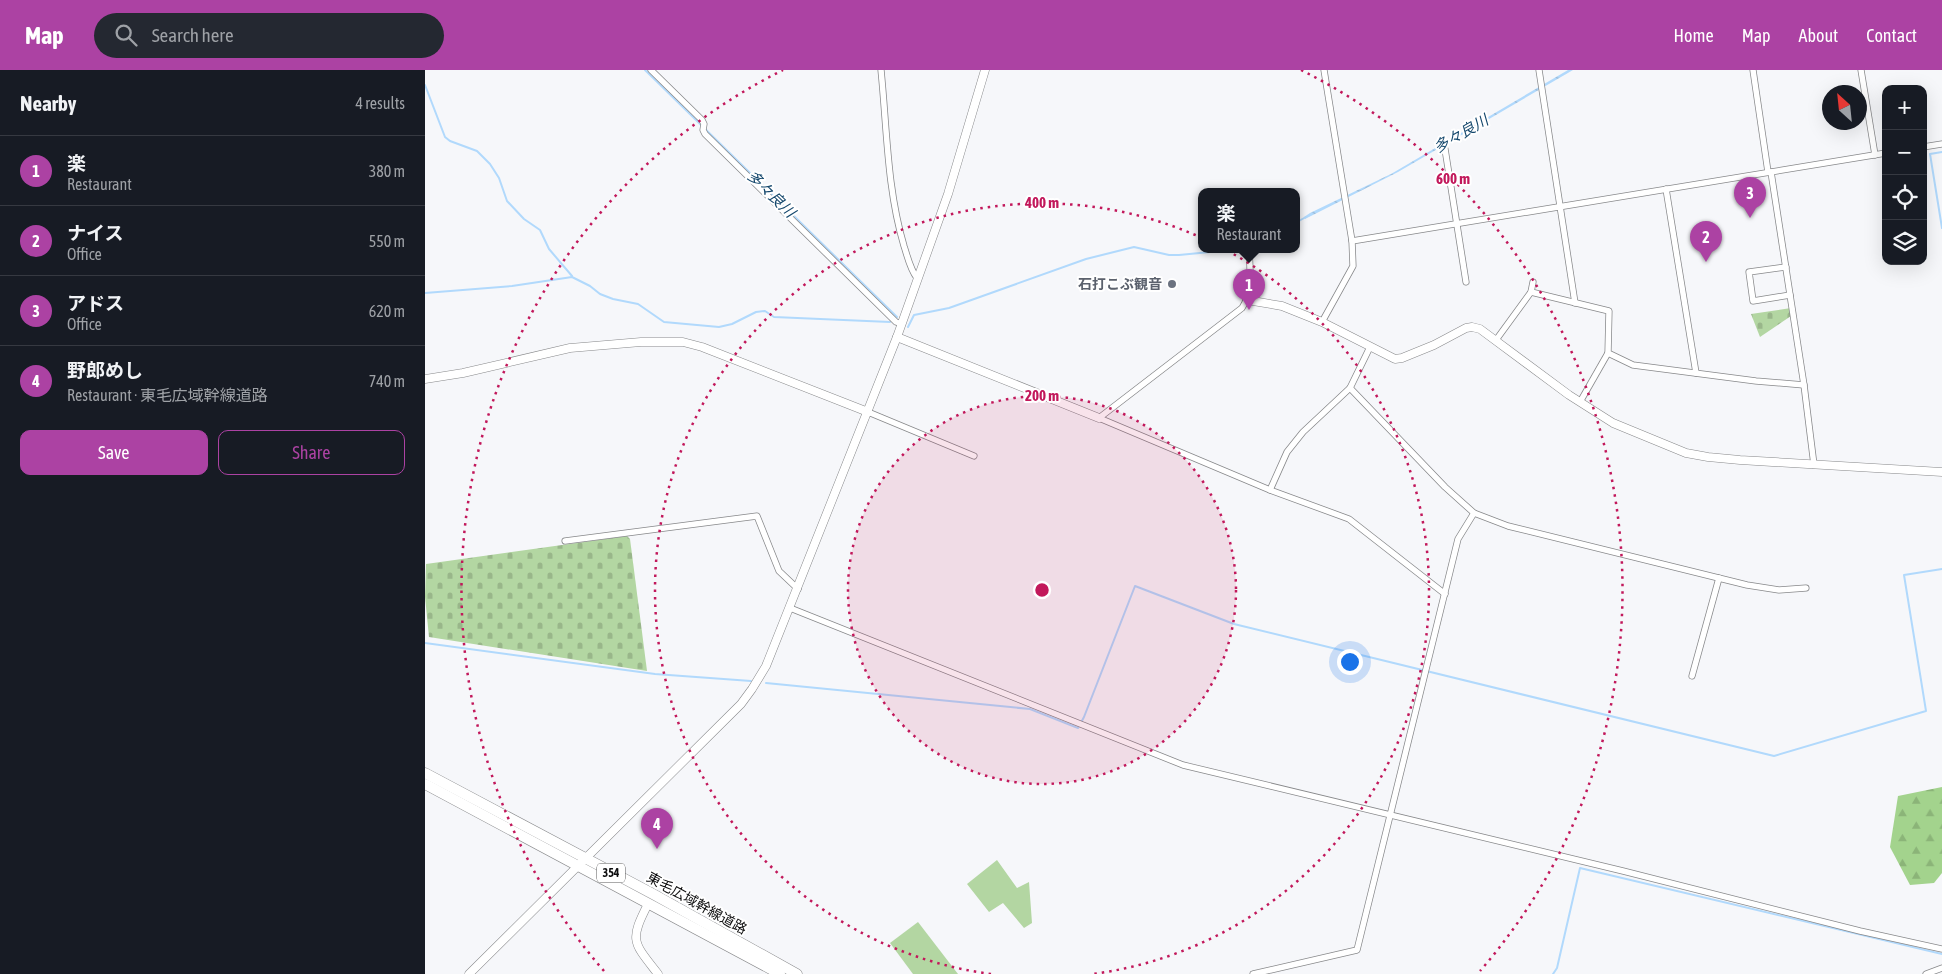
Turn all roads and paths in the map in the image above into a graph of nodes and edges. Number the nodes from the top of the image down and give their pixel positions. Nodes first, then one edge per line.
1 (651, 70) edge
2 (881, 70) edge
3 (985, 70) edge
4 (1324, 70) edge
5 (1539, 70) edge
6 (1753, 70) edge
7 (1861, 70) edge
8 (1942, 144) edge
9 (1927, 146) edge
10 (1445, 149) dead end
11 (1882, 154) edge
12 (1875, 155) junction
13 (1770, 172) junction
14 (1666, 189) junction
15 (1560, 207) junction
16 (1456, 224) junction
17 (1352, 241) junction
18 (1249, 253) edge
19 (1786, 267) junction
20 (917, 278) junction
21 (1466, 282) dead end
22 (1533, 282) dead end
23 (1531, 292) junction
24 (1790, 295) junction
25 (1247, 300) junction
26 (1575, 303) junction
27 (1322, 322) junction
28 (901, 324) junction
29 (897, 337) junction
30 (1496, 340) junction
31 (1370, 347) junction
32 (1607, 353) junction
33 (1695, 373) junction
34 (425, 380) edge
35 (1804, 385) junction
36 (1350, 388) junction
37 (1580, 402) junction
38 (868, 412) junction
39 (1099, 418) junction
40 (974, 456) dead end
41 (1814, 465) junction
42 (1942, 472) edge
43 (1270, 490) junction
44 (1474, 513) junction
45 (565, 541) dead end
46 (1719, 578) junction
47 (1806, 588) dead end
48 (798, 589) junction
49 (1445, 594) junction
50 (791, 608) junction
51 (1692, 676) dead end
52 (425, 773) edge
53 (425, 784) edge
54 (1390, 816) junction
55 (581, 862) junction
56 (648, 904) junction
57 (1942, 949) edge
58 (1942, 968) edge
59 (469, 974) edge
60 (657, 974) edge
61 (780, 974) edge
62 (797, 974) edge
63 (1253, 974) edge
64 (1926, 974) edge

1 - 28 street
2 - 20 street
3 - 20 street
4 - 17 street
5 - 15 street
6 - 13 street
7 - 12 street
8 - 9 street
10 - 16 street
11 - 12 street
12 - 13 street
13 - 14 street
13 - 19 street
14 - 15 street
14 - 33 street
15 - 16 street
15 - 26 street
16 - 17 street
16 - 21 street
17 - 27 street
18 - 25 street
19 - 24 street
19 - 24 street
20 - 28 street
22 - 23 street
23 - 26 street
23 - 30 street
24 - 35 street
25 - 27 street
25 - 39 street
26 - 32 street
27 - 31 street
28 - 29 street
29 - 38 street
29 - 39 street
30 - 31 street
30 - 37 street
31 - 36 street
32 - 33 street
32 - 37 street
33 - 35 street
34 - 38 street
35 - 41 street
36 - 43 street
36 - 44 street
37 - 41 street
38 - 40 street
38 - 48 street
39 - 43 street
41 - 42 street
43 - 49 street
44 - 46 street
44 - 49 street
45 - 48 street
46 - 47 street
46 - 51 street
48 - 50 street
49 - 54 street
50 - 54 street
50 - 55 street
52 - 55 highway, 東毛広域幹線道路 / 354
53 - 55 highway, 東毛広域幹線道路 / 354
54 - 57 street
54 - 63 street
55 - 56 highway, 東毛広域幹線道路 / 354
55 - 59 street
55 - 62 highway, 東毛広域幹線道路 / 354
56 - 60 street
56 - 61 highway, 東毛広域幹線道路 / 354
58 - 64 street

